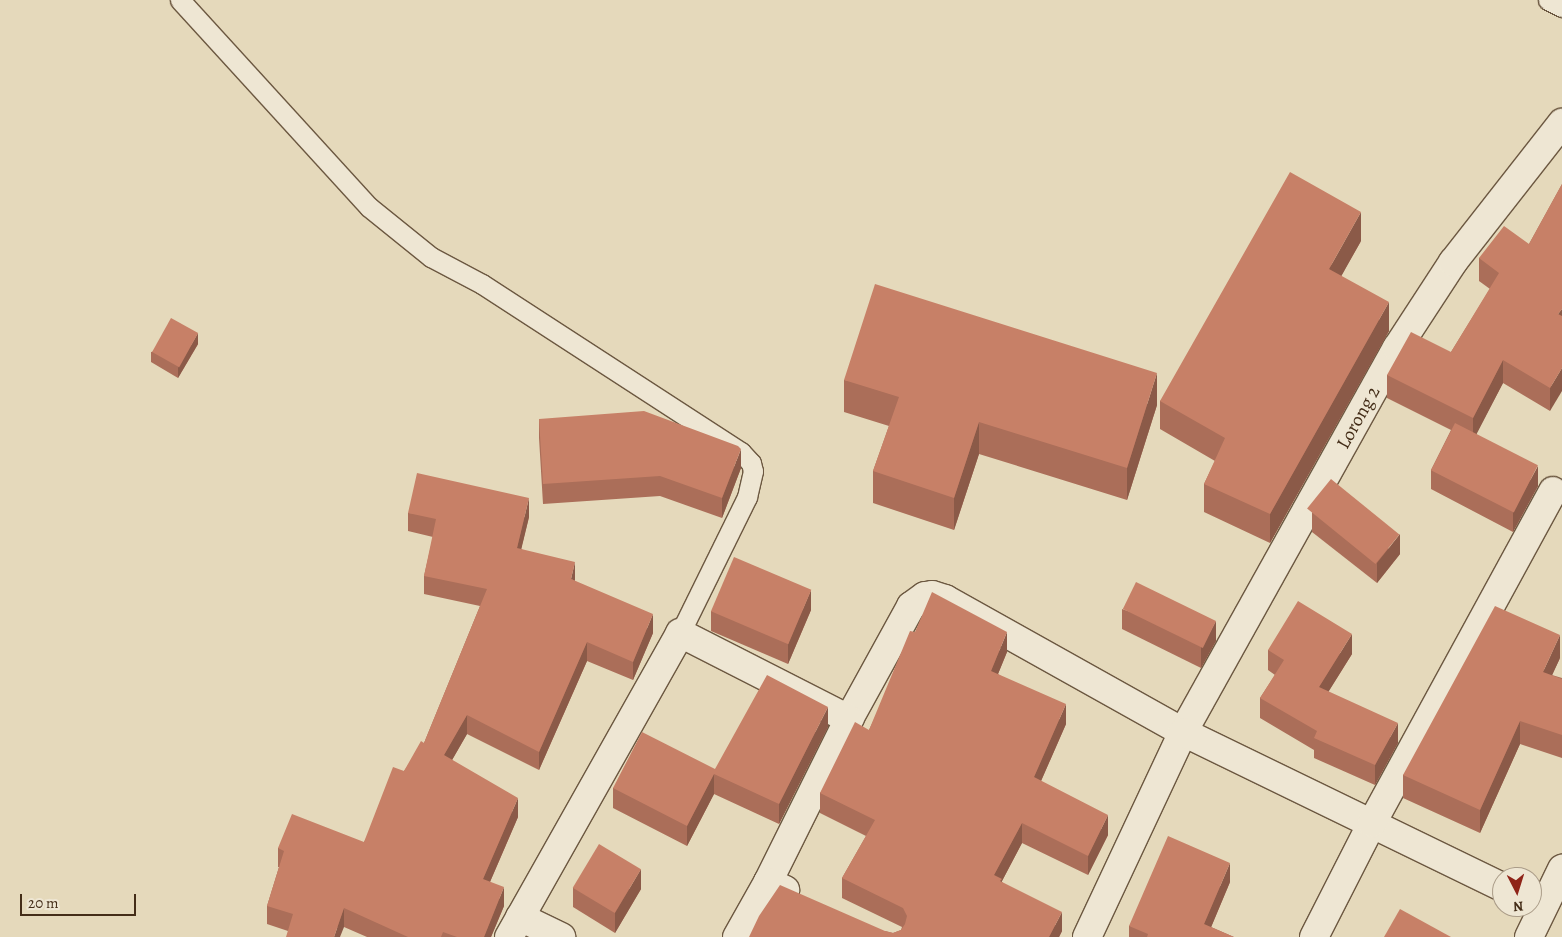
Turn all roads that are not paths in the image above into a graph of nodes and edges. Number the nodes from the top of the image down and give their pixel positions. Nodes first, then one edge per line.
1 (180, 0) edge
2 (1548, 0) edge
3 (1562, 7) edge
4 (1562, 123) edge
5 (1553, 491) dead end
6 (680, 633) junction
7 (849, 719) junction
8 (1183, 732) junction
9 (1372, 823) junction
10 (1562, 869) edge
11 (768, 882) junction
12 (1492, 883) edge
13 (1542, 898) edge
14 (812, 902) edge
15 (1534, 917) edge
16 (514, 927) edge
17 (561, 937) edge
18 (737, 937) edge
19 (1087, 937) edge
20 (1314, 937) edge
21 (1529, 937) edge

1 - 6 lane
2 - 3 lane
4 - 8 street, Lorong 2
5 - 9 street
6 - 7 street
6 - 16 street
7 - 8 street
7 - 11 street
8 - 9 street
8 - 19 street, Lorong 2
9 - 12 street
9 - 20 street
10 - 13 street
11 - 14 street
11 - 18 street
15 - 21 street
16 - 17 street

